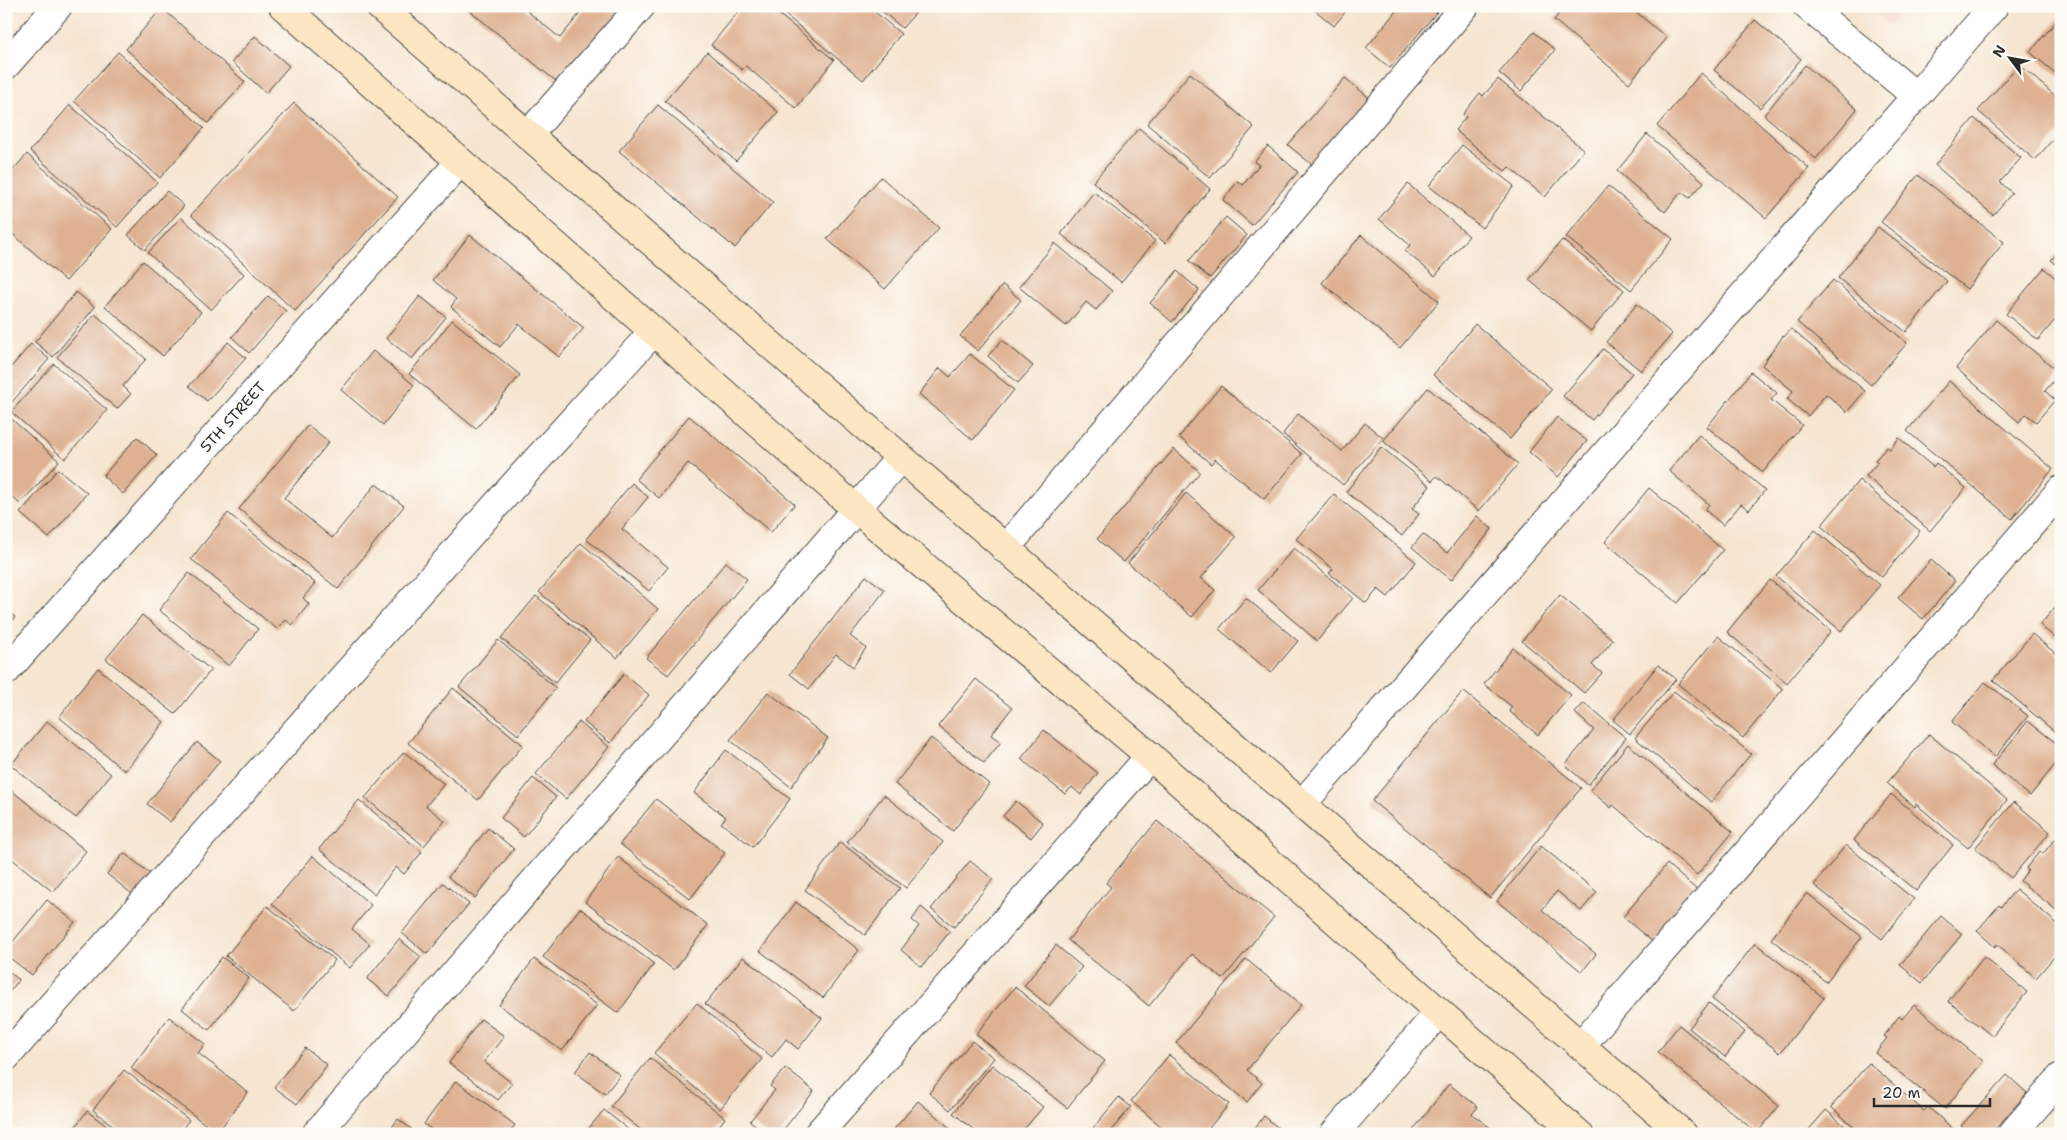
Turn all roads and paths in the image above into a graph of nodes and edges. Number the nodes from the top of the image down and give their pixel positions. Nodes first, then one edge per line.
1 (58, 6) edge
2 (282, 6) edge
3 (379, 6) edge
4 (641, 6) edge
5 (1465, 6) edge
6 (1807, 6) edge
7 (1994, 6) edge
8 (6, 65) edge
9 (1916, 96) junction
10 (528, 135) junction
11 (459, 162) junction
12 (653, 332) junction
13 (900, 458) junction
14 (2061, 490) edge
15 (856, 508) junction
16 (1005, 549) junction
17 (6, 671) edge
18 (1150, 756) junction
19 (1302, 804) junction
20 (1439, 1012) junction
21 (1580, 1045) junction
22 (6, 1057) edge
23 (2061, 1077) edge
24 (316, 1134) edge
25 (818, 1134) edge
26 (1334, 1134) edge
27 (1579, 1134) edge
28 (1683, 1134) edge
29 (2012, 1134) edge

1 - 8 street
2 - 11 street
3 - 10 street
4 - 10 street
5 - 16 street
6 - 9 street
7 - 9 street
9 - 19 street
10 - 13 street
11 - 12 street
11 - 17 street, 5TH STREET
12 - 15 street
12 - 22 street
13 - 15 street
13 - 16 street
14 - 21 street
15 - 18 street
15 - 24 street
16 - 19 street
18 - 20 street
18 - 25 street
19 - 21 street
20 - 26 street
20 - 27 street
21 - 28 street
23 - 29 street

